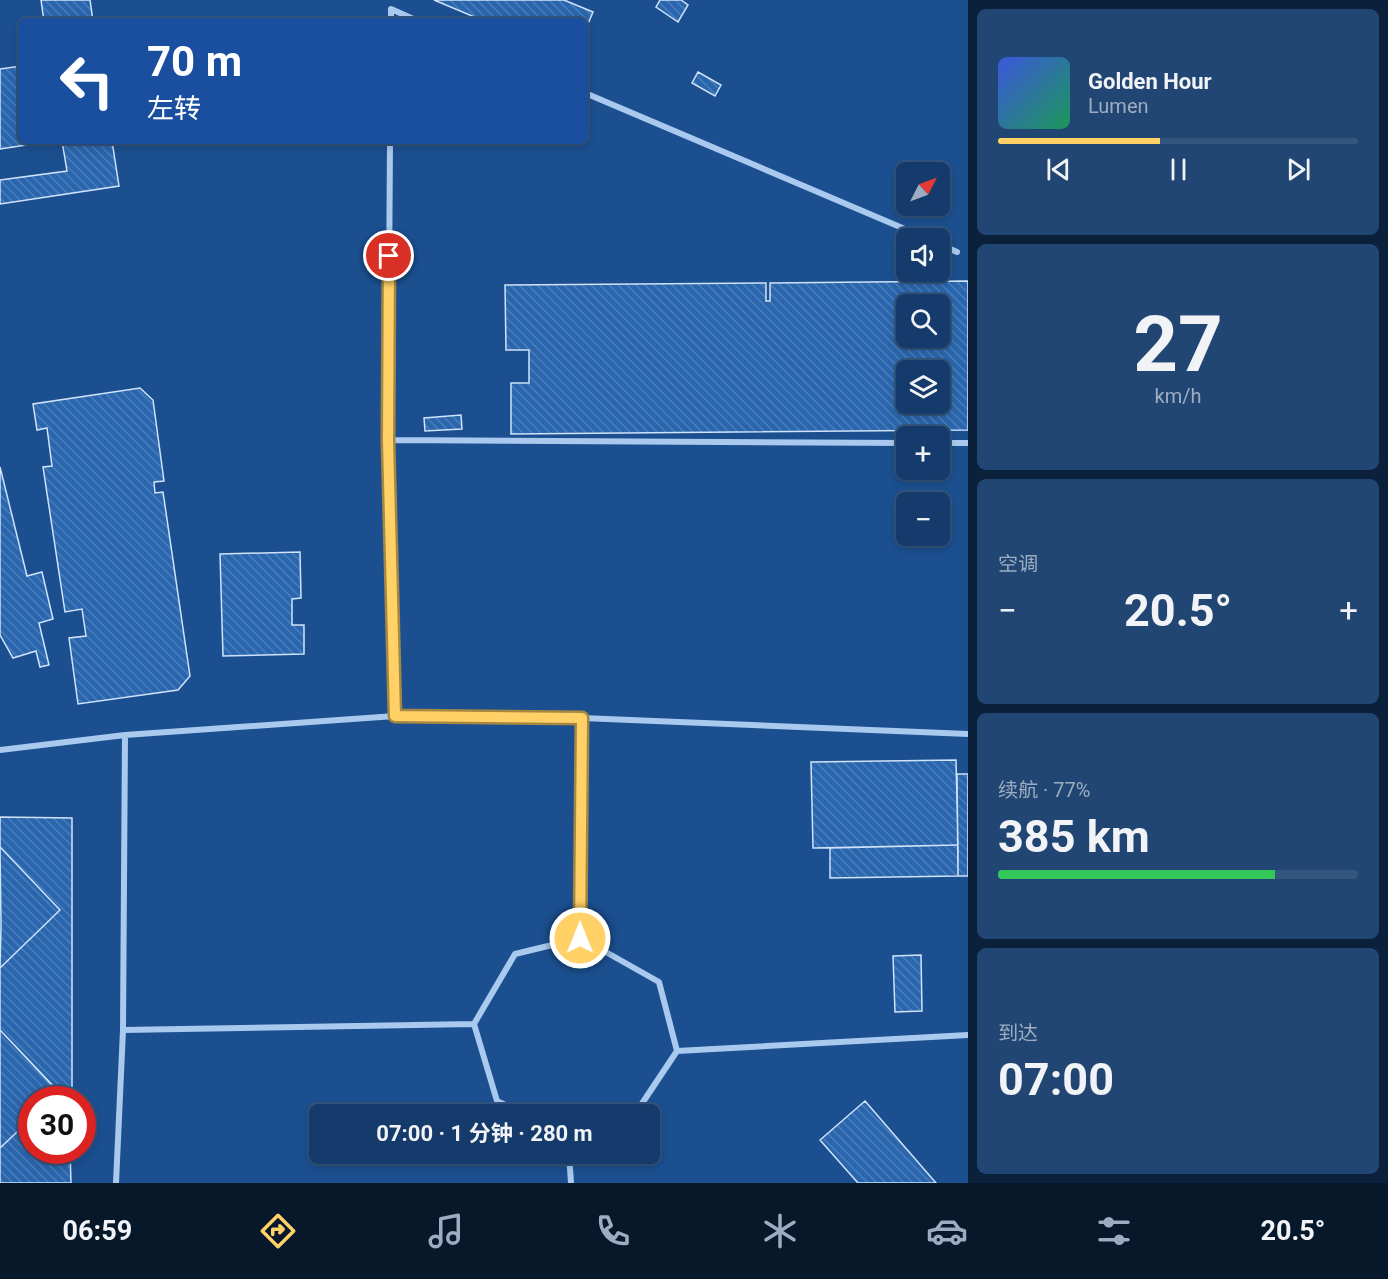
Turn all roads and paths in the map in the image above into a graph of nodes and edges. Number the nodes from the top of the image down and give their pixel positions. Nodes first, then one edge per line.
1 (391, 18) edge
2 (411, 18) edge
3 (588, 94) edge
4 (390, 144) edge
5 (902, 228) edge
6 (950, 249) edge
7 (957, 252) dead end
8 (388, 440) junction
9 (896, 443) edge
10 (950, 443) edge
11 (968, 443) edge
12 (395, 716) junction
13 (582, 718) junction
14 (968, 734) edge
15 (126, 735) junction
16 (0, 750) edge
17 (580, 938) junction
18 (474, 1024) junction
19 (123, 1030) junction
20 (968, 1035) edge
21 (677, 1051) junction
22 (503, 1104) edge
23 (642, 1104) edge
24 (570, 1164) edge
25 (116, 1183) edge
26 (571, 1183) edge

1 - 2 street
3 - 5 street
4 - 8 street
6 - 7 street
8 - 9 street
8 - 12 street
10 - 11 street
12 - 13 street
12 - 15 street
13 - 14 street
13 - 17 street
15 - 16 street
15 - 19 street
17 - 18 street
17 - 21 street
18 - 19 street
18 - 22 street
19 - 25 street
20 - 21 street
21 - 23 street
24 - 26 street

